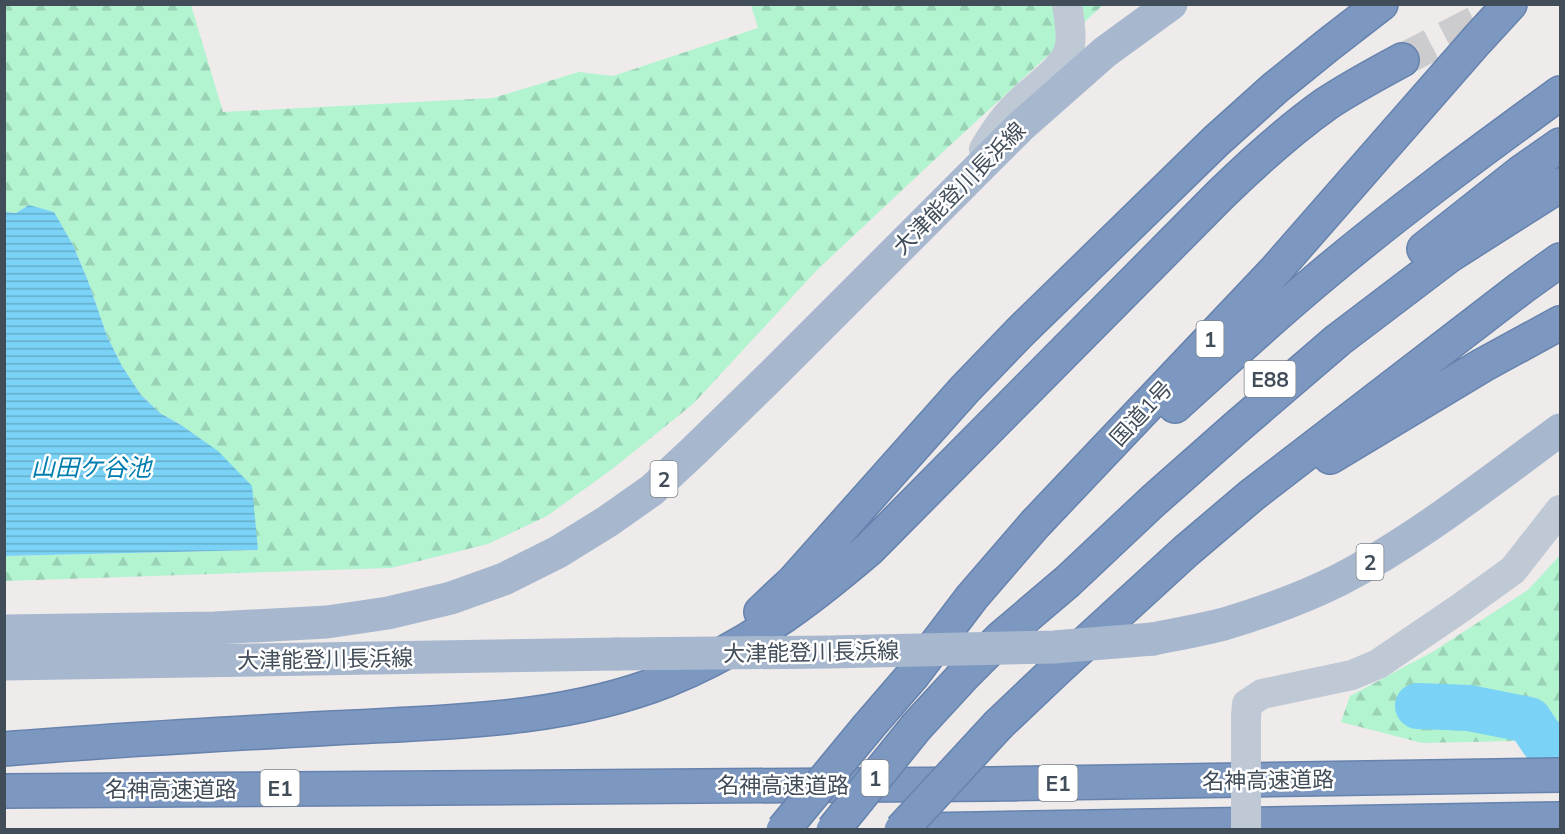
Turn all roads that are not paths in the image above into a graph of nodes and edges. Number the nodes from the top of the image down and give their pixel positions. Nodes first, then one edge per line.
1 (1067, 4) edge
2 (1171, 4) edge
3 (1381, 4) edge
4 (1510, 4) edge
5 (1401, 60) tunnel mouth
6 (1560, 93) edge
7 (1560, 145) edge
8 (964, 182) junction
9 (1560, 185) edge
10 (1560, 260) edge
11 (1560, 323) edge
12 (1560, 430) edge
13 (1560, 510) edge
14 (1128, 606) junction
15 (4, 631) edge
16 (1001, 638) junction
17 (4, 664) edge
18 (912, 676) junction
19 (621, 695) junction
20 (4, 749) edge
21 (1560, 775) edge
22 (4, 791) edge
23 (1560, 819) edge
24 (783, 830) edge
25 (832, 830) edge
26 (901, 830) edge
27 (920, 830) edge
28 (1246, 830) edge

1 - 8 street
2 - 8 main road, 大津能登川長浜線 / 2
3 - 19 highway
4 - 18 highway, 国道1号 / 1
5 - 19 highway
6 - 18 highway, E88
7 - 16 highway, E88
8 - 15 main road, 大津能登川長浜線 / 2
9 - 16 highway, 1
10 - 14 highway
11 - 14 highway
12 - 17 main road, 大津能登川長浜線 / 2, bridge
13 - 28 street, bridge
14 - 26 highway, bridge
16 - 25 highway, 1, bridge
18 - 24 highway, 国道1号 / 1, bridge
19 - 20 highway
21 - 22 highway, 名神高速道路 / E1
23 - 27 highway, 名神高速道路 / E1

